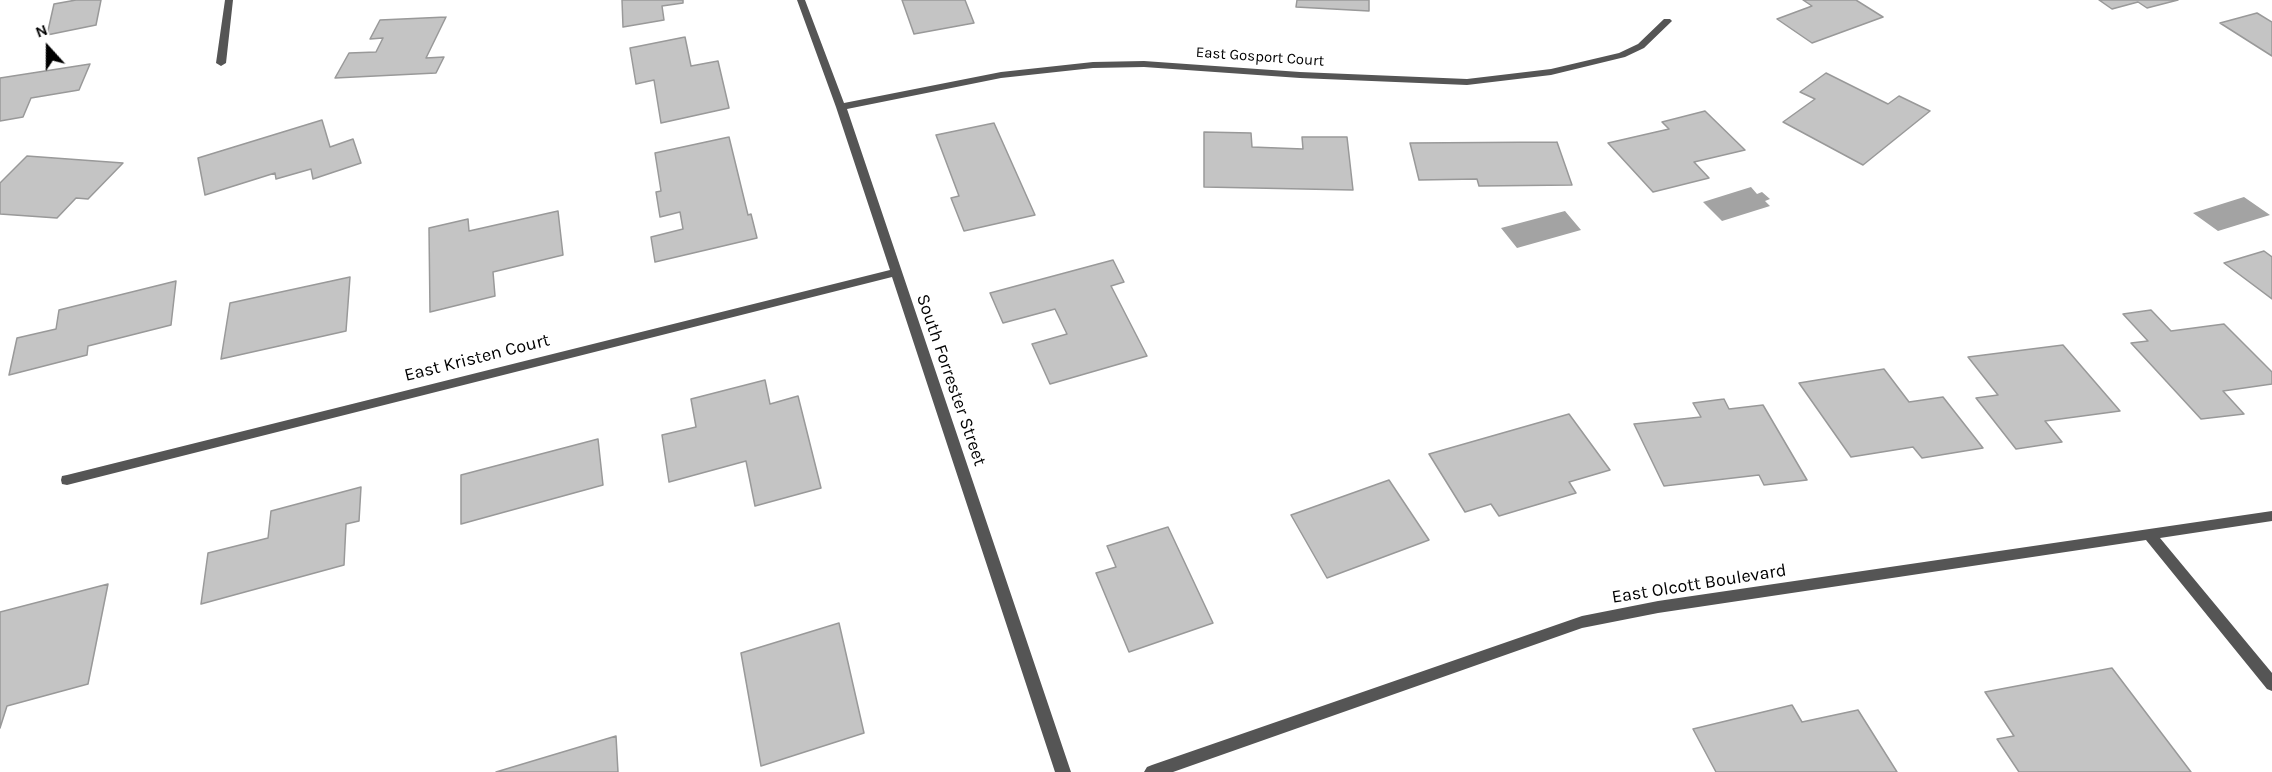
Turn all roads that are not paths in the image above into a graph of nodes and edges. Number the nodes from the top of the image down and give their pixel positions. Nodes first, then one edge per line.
1 (229, 0) edge
2 (801, 0) edge
3 (1667, 21) dead end
4 (221, 63) dead end
5 (841, 107) junction
6 (896, 272) junction
7 (67, 480) dead end
8 (2272, 516) edge
9 (2149, 534) junction
10 (2272, 684) edge
11 (1063, 772) edge
12 (1152, 772) edge

1 - 4 street
2 - 5 street, South Forrester Street
3 - 5 street, East Gosport Court
5 - 6 street, South Forrester Street
6 - 7 street, East Kristen Court
6 - 11 street, South Forrester Street
8 - 9 street, East Olcott Boulevard
9 - 10 street
9 - 12 street, East Olcott Boulevard

